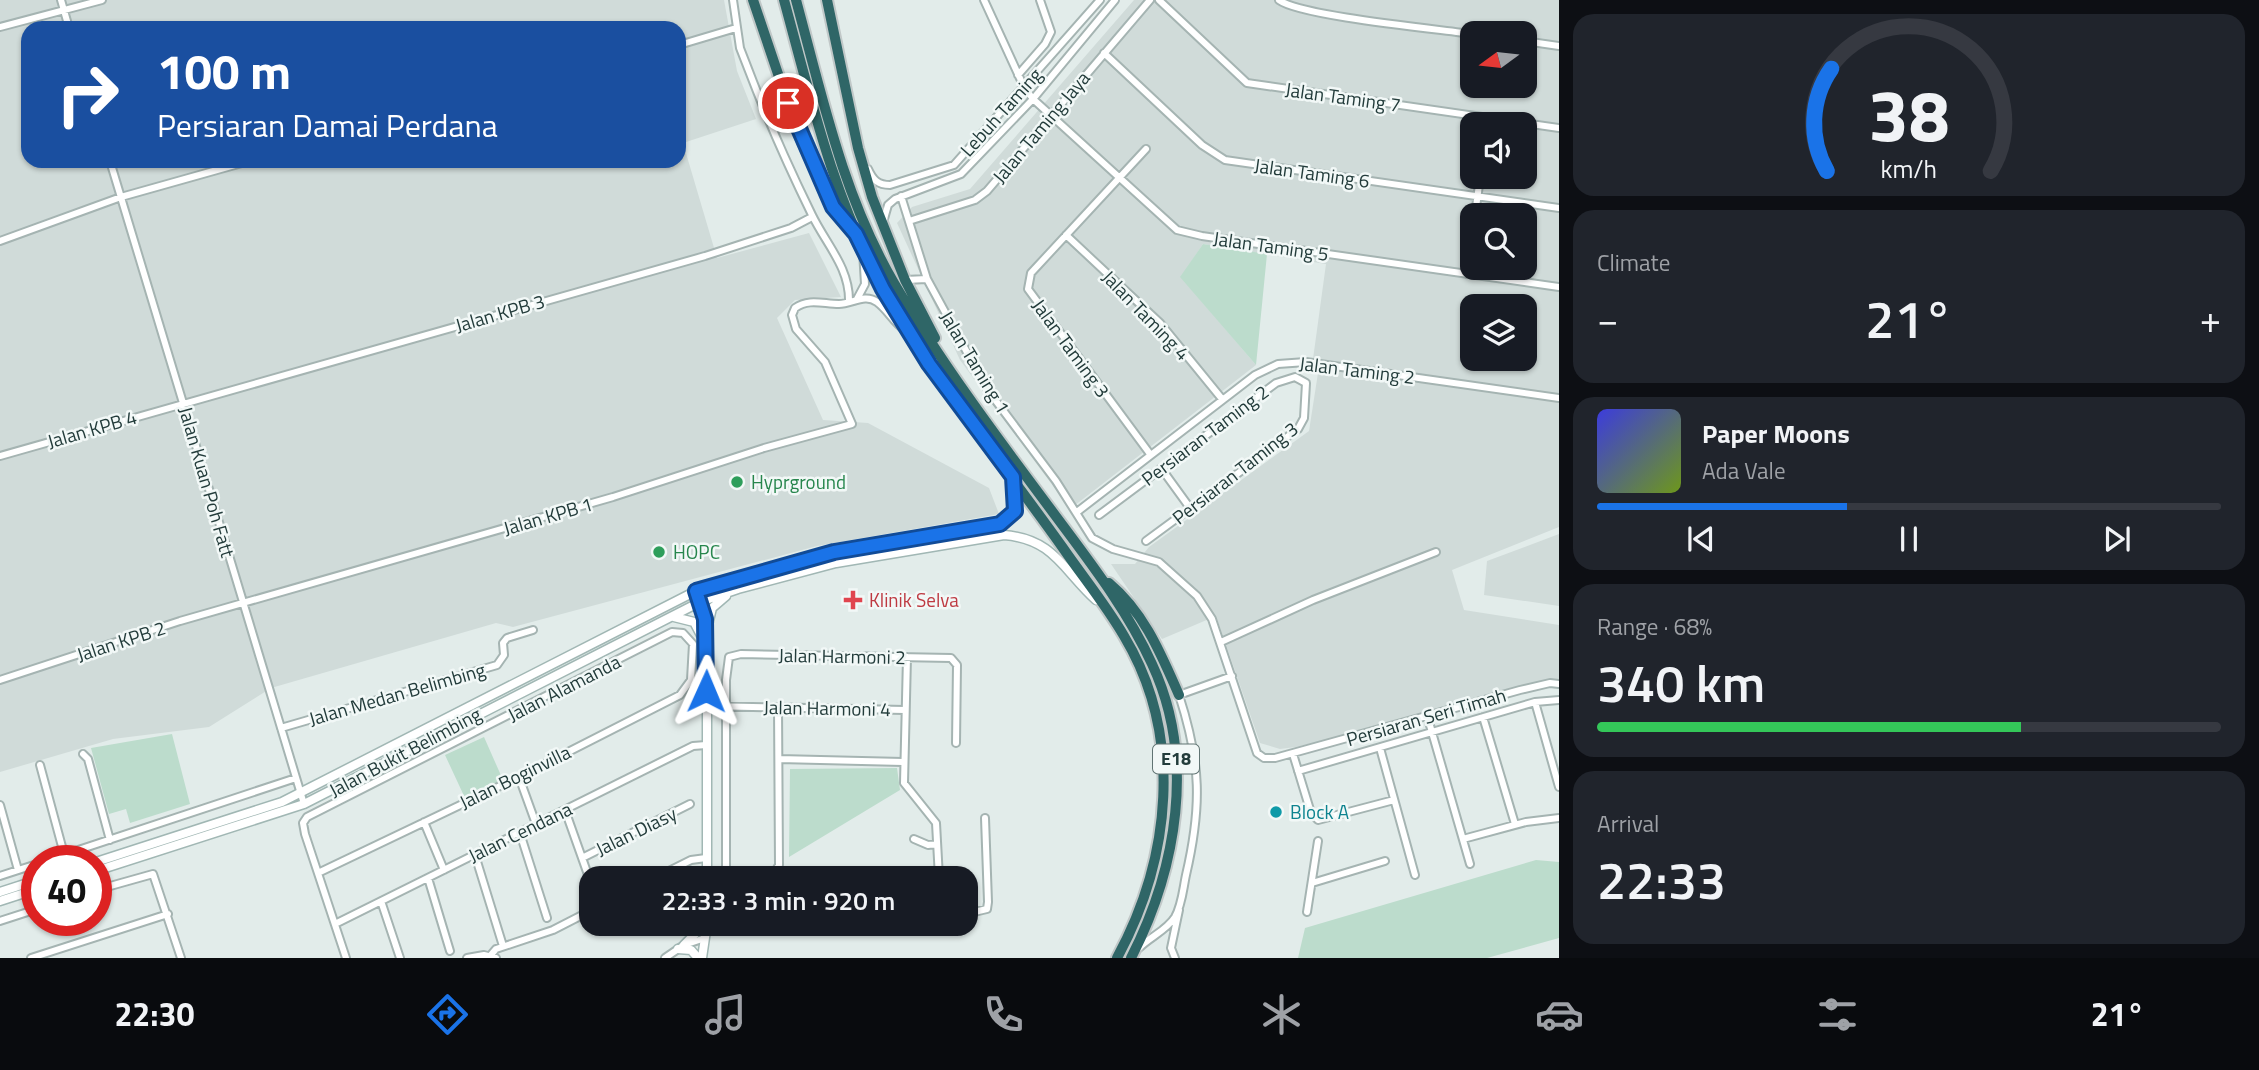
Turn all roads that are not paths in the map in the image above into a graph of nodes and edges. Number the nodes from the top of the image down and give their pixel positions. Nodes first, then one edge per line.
1 (61, 0) edge
2 (102, 0) edge
3 (733, 0) edge
4 (753, 0) edge
5 (784, 0) edge
6 (796, 0) edge
7 (827, 0) edge
8 (984, 0) edge
9 (1040, 0) edge
10 (1100, 0) edge
11 (1115, 0) edge
12 (1150, 0) edge
13 (1159, 0) edge
14 (1279, 0) edge
15 (64, 10) junction
16 (21, 21) edge
17 (23, 21) edge
18 (67, 21) edge
19 (0, 27) edge
20 (736, 28) junction
21 (1460, 32) edge
22 (686, 43) edge
23 (1537, 43) edge
24 (1559, 46) edge
25 (1104, 53) junction
26 (1018, 75) junction
27 (1024, 87) junction
28 (1033, 99) junction
29 (1051, 114) junction
30 (1460, 117) edge
31 (1537, 126) edge
32 (1559, 128) edge
33 (858, 148) junction
34 (1146, 149) dead end
35 (112, 168) edge
36 (224, 168) edge
37 (1120, 177) junction
38 (1478, 189) edge
39 (901, 196) junction
40 (1477, 196) junction
41 (121, 197) junction
42 (1476, 203) edge
43 (1559, 208) edge
44 (813, 217) junction
45 (909, 221) junction
46 (884, 231) junction
47 (856, 234) junction
48 (1066, 235) junction
49 (0, 241) edge
50 (863, 250) junction
51 (1460, 273) edge
52 (927, 279) junction
53 (905, 280) junction
54 (1509, 280) edge
55 (1559, 287) edge
56 (857, 299) junction
57 (849, 302) junction
58 (909, 333) junction
59 (942, 357) junction
60 (1307, 394) joint
61 (1559, 398) edge
62 (1222, 399) junction
63 (184, 401) junction
64 (1184, 428) junction
65 (1195, 442) junction
66 (1150, 454) junction
67 (0, 456) edge
68 (1161, 468) junction
69 (1013, 477) junction
70 (1190, 508) junction
71 (1077, 512) junction
72 (1099, 515) dead end
73 (1146, 541) dead end
74 (1436, 552) dead end
75 (1098, 574) junction
76 (737, 589) junction
77 (696, 591) junction
78 (700, 602) junction
79 (243, 604) junction
80 (1104, 606) junction
81 (672, 617) junction
82 (533, 630) dead end
83 (707, 638) junction
84 (1221, 642) junction
85 (707, 651) junction
86 (906, 657) junction
87 (693, 664) junction
88 (706, 664) junction
89 (1232, 676) junction
90 (0, 680) edge
91 (1559, 684) edge
92 (1180, 695) junction
93 (1559, 700) edge
94 (1535, 702) junction
95 (706, 706) junction
96 (726, 706) junction
97 (778, 707) junction
98 (905, 710) junction
99 (1427, 715) junction
100 (1483, 717) junction
101 (281, 728) junction
102 (1432, 733) junction
103 (956, 743) dead end
104 (706, 745) junction
105 (1380, 748) junction
106 (83, 754) dead end
107 (1293, 754) junction
108 (779, 759) junction
109 (903, 762) junction
110 (40, 765) dead end
111 (1298, 771) junction
112 (519, 777) junction
113 (296, 778) junction
114 (1559, 787) edge
115 (300, 794) junction
116 (1394, 800) junction
117 (304, 804) junction
118 (690, 804) dead end
119 (0, 805) edge
120 (565, 810) junction
121 (985, 818) dead end
122 (1559, 818) edge
123 (424, 822) junction
124 (536, 824) junction
125 (1515, 824) junction
126 (520, 832) junction
127 (914, 839) dead end
128 (1463, 839) junction
129 (110, 840) junction
130 (1318, 841) dead end
131 (937, 844) junction
132 (62, 845) edge
133 (94, 845) edge
134 (475, 855) junction
135 (112, 857) edge
136 (582, 858) junction
137 (706, 858) junction
138 (1385, 861) dead end
139 (1470, 864) dead end
140 (112, 866) edge
141 (585, 866) edge
142 (679, 866) edge
143 (706, 866) edge
144 (726, 866) edge
145 (778, 866) edge
146 (938, 866) edge
147 (21, 869) edge
148 (18, 870) junction
149 (444, 870) junction
150 (318, 873) junction
151 (1415, 875) dead end
152 (0, 876) edge
153 (428, 878) junction
154 (1312, 883) junction
155 (21, 885) edge
156 (112, 886) edge
157 (0, 892) edge
158 (21, 894) edge
159 (0, 901) edge
160 (381, 901) junction
161 (1179, 909) junction
162 (978, 911) edge
163 (1307, 912) dead end
164 (21, 914) edge
165 (168, 914) junction
166 (579, 917) edge
167 (547, 918) dead end
168 (0, 920) edge
169 (335, 924) junction
170 (1162, 929) junction
171 (693, 936) edge
172 (705, 938) joint
173 (1174, 938) junction
174 (503, 946) junction
175 (681, 947) junction
176 (450, 951) dead end
177 (1132, 956) edge
178 (493, 957) edge
179 (31, 958) edge
180 (181, 958) edge
181 (346, 958) edge
182 (400, 958) edge
183 (467, 958) edge
184 (665, 958) edge
185 (700, 958) edge
186 (1117, 958) edge
187 (1175, 958) edge

1 - 15 street
2 - 15 street
3 - 20 street
4 - 47 highway
5 - 47 highway, E18
6 - 59 highway, E18
7 - 33 highway
8 - 26 street, Jalan Taming 5
9 - 26 street
10 - 27 street, Lebuh Taming
11 - 28 street, Lebuh Taming
12 - 25 street, Jalan Taming Jaya
13 - 30 street, Jalan Taming 7
14 - 21 street
15 - 17 street
15 - 18 street
16 - 19 street
20 - 22 street
20 - 44 street
23 - 24 street
25 - 29 street, Jalan Taming Jaya
25 - 40 street, Jalan Taming 6
26 - 27 street, Jalan Taming 5
27 - 28 street, Jalan Taming 5
27 - 33 street, Lebuh Taming
28 - 29 street, Jalan Taming 5
28 - 39 street, Lebuh Taming
29 - 37 street, Jalan Taming 5
29 - 45 street, Jalan Taming Jaya
31 - 32 street, Jalan Taming 7
33 - 46 highway
34 - 37 street, Jalan Taming 3
35 - 41 street, Jalan Kuan Poh Fatt
36 - 41 street
37 - 48 street, Jalan Taming 3
37 - 51 street, Jalan Taming 5
38 - 40 street
39 - 45 street, Jalan Taming 1
39 - 46 street
40 - 42 street
40 - 43 street, Jalan Taming 6
41 - 49 street
41 - 63 street, Jalan Kuan Poh Fatt
44 - 57 street
44 - 63 street, Jalan KPB 3
45 - 52 street, Jalan Taming 1
46 - 53 highway
47 - 50 highway, E18
48 - 62 street, Jalan Taming 4
48 - 66 street, Jalan Taming 3
50 - 56 street
50 - 58 highway, E18
52 - 53 street
52 - 71 street, Jalan Taming 1
53 - 59 highway
54 - 55 street, Jalan Taming 5
56 - 57 street
56 - 58 street
57 - 79 street, Jalan KPB 1
58 - 69 highway, E18
59 - 75 highway, E18
60 - 65 street, Persiaran Taming 2
60 - 70 street, Persiaran Taming 3
61 - 62 street, Jalan Taming 2
62 - 64 street, Jalan Taming 2
63 - 67 street, Jalan KPB 4
63 - 79 street, Jalan Kuan Poh Fatt
64 - 65 street
64 - 66 street, Jalan Taming 2
65 - 68 street, Persiaran Taming 2
66 - 71 street, Jalan Taming 2
68 - 70 street
68 - 72 street, Persiaran Taming 2
69 - 77 main road, Jalan Bukit Belimbing
69 - 80 highway, E18
70 - 73 street, Persiaran Taming 3
71 - 84 street, Jalan Taming 1
74 - 84 street
75 - 92 highway
75 - 177 highway, E18
76 - 78 main road, Jalan Bukit Belimbing
76 - 80 main road, Jalan Bukit Belimbing
76 - 83 main road
77 - 78 main road
77 - 115 main road, Jalan Bukit Belimbing
78 - 81 main road, Jalan Bukit Belimbing
78 - 83 main road
79 - 90 street, Jalan KPB 2
79 - 101 street, Jalan Kuan Poh Fatt
80 - 186 highway, E18
81 - 85 main road
81 - 117 main road, Jalan Bukit Belimbing
82 - 101 street, Jalan Medan Belimbing
83 - 85 main road
84 - 89 street, Jalan Taming 1
85 - 88 main road
86 - 96 street, Jalan Harmoni 2
86 - 98 street
86 - 103 street, Jalan Harmoni 2
87 - 88 street
87 - 112 street, Jalan Boginvilla
87 - 150 street, Jalan Alamanda
88 - 95 main road
89 - 92 street
89 - 107 street, Persiaran Seri Timah
91 - 99 street, Persiaran Seri Timah
92 - 161 street
93 - 94 street
94 - 100 street
94 - 114 street
95 - 96 street, Jalan Harmoni 4
95 - 104 main road
96 - 97 street, Jalan Harmoni 4
96 - 144 street
97 - 98 street, Jalan Harmoni 4
97 - 108 street
98 - 109 street
99 - 102 street
99 - 107 street, Persiaran Seri Timah
100 - 102 street
100 - 125 street
101 - 113 street, Jalan Kuan Poh Fatt
102 - 105 street
102 - 128 street
104 - 120 street, Jalan Cendana
104 - 137 main road
105 - 111 street
105 - 116 street
106 - 129 street
107 - 111 street
108 - 109 street
108 - 145 street
109 - 131 street
110 - 132 street
111 - 116 street
112 - 123 street, Jalan Boginvilla
112 - 124 street
113 - 115 street, Jalan Kuan Poh Fatt
113 - 129 street
115 - 117 street, Jalan Kuan Poh Fatt
115 - 135 main road, Jalan Bukit Belimbing
116 - 151 street
117 - 140 main road, Jalan Bukit Belimbing
118 - 136 street, Jalan Diasy
119 - 148 street
120 - 124 street, Jalan Cendana
120 - 136 street
121 - 162 street
122 - 125 street
123 - 149 street
123 - 150 street, Jalan Boginvilla
124 - 126 street, Jalan Cendana
125 - 128 street
126 - 134 street, Jalan Cendana
126 - 167 street
127 - 131 street
128 - 139 street
129 - 133 street
130 - 154 street
131 - 146 street
134 - 149 street, Jalan Cendana
134 - 174 street
136 - 141 street
137 - 142 street
137 - 143 main road
138 - 154 street
147 - 148 street
148 - 152 street
149 - 153 street, Jalan Cendana
150 - 169 street
153 - 160 street, Jalan Cendana
153 - 176 street
154 - 163 street
155 - 157 main road
156 - 165 street
158 - 159 main road
160 - 169 street, Jalan Cendana
160 - 182 street
161 - 170 street
161 - 173 street
164 - 168 street
165 - 179 street
165 - 180 street
166 - 174 street
169 - 181 street
170 - 173 street
170 - 177 street
171 - 175 main road
172 - 175 street
172 - 185 main road
173 - 187 street
174 - 178 street
175 - 184 street
175 - 185 main road
178 - 183 street

